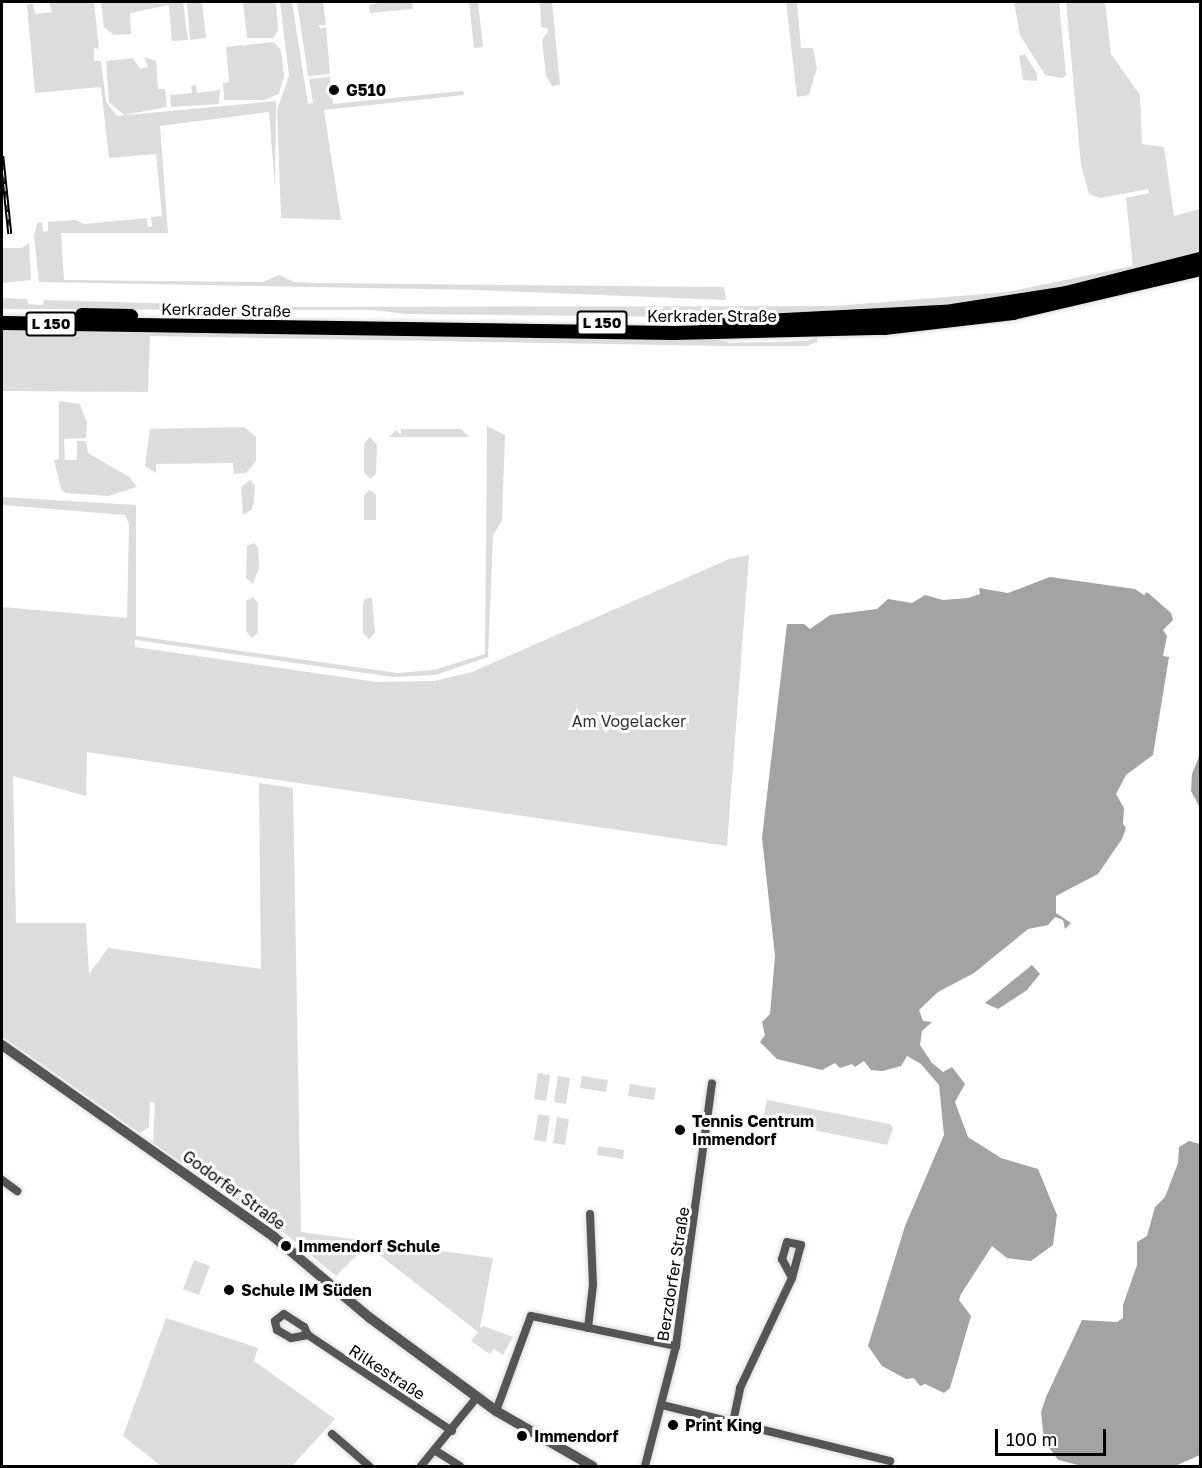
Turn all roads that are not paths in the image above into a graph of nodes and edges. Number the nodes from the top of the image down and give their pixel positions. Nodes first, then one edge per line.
1 (1200, 259) edge
2 (1200, 269) edge
3 (2, 314) edge
4 (2, 323) edge
5 (2, 1045) edge
6 (712, 1083) dead end
7 (2, 1180) edge
8 (17, 1191) dead end
9 (590, 1214) dead end
10 (792, 1278) dead end
11 (588, 1328) junction
12 (308, 1335) dead end
13 (676, 1346) junction
14 (477, 1397) junction
15 (662, 1406) junction
16 (496, 1411) junction
17 (733, 1422) junction
18 (452, 1431) junction
19 (332, 1434) dead end
20 (436, 1451) junction
21 (890, 1461) dead end
22 (369, 1467) edge
23 (421, 1467) edge
24 (460, 1467) edge
25 (592, 1467) edge
26 (645, 1467) edge

1 - 3 highway, Kerkrader Straße / L 150
2 - 4 highway, Kerkrader Straße / L 150
5 - 14 street, Godorfer Straße
6 - 13 street, Berzdorfer Straße
7 - 8 street
9 - 11 street
10 - 17 street
11 - 13 street
11 - 16 street
12 - 18 street, Rilkestraße
13 - 15 street, Berzdorfer Straße
14 - 16 street, Godorfer Straße
14 - 18 street
15 - 17 street
15 - 26 street, Berzdorfer Straße
16 - 25 street, Godorfer Straße
17 - 21 street
18 - 20 street
19 - 22 street
20 - 23 street
20 - 24 street

